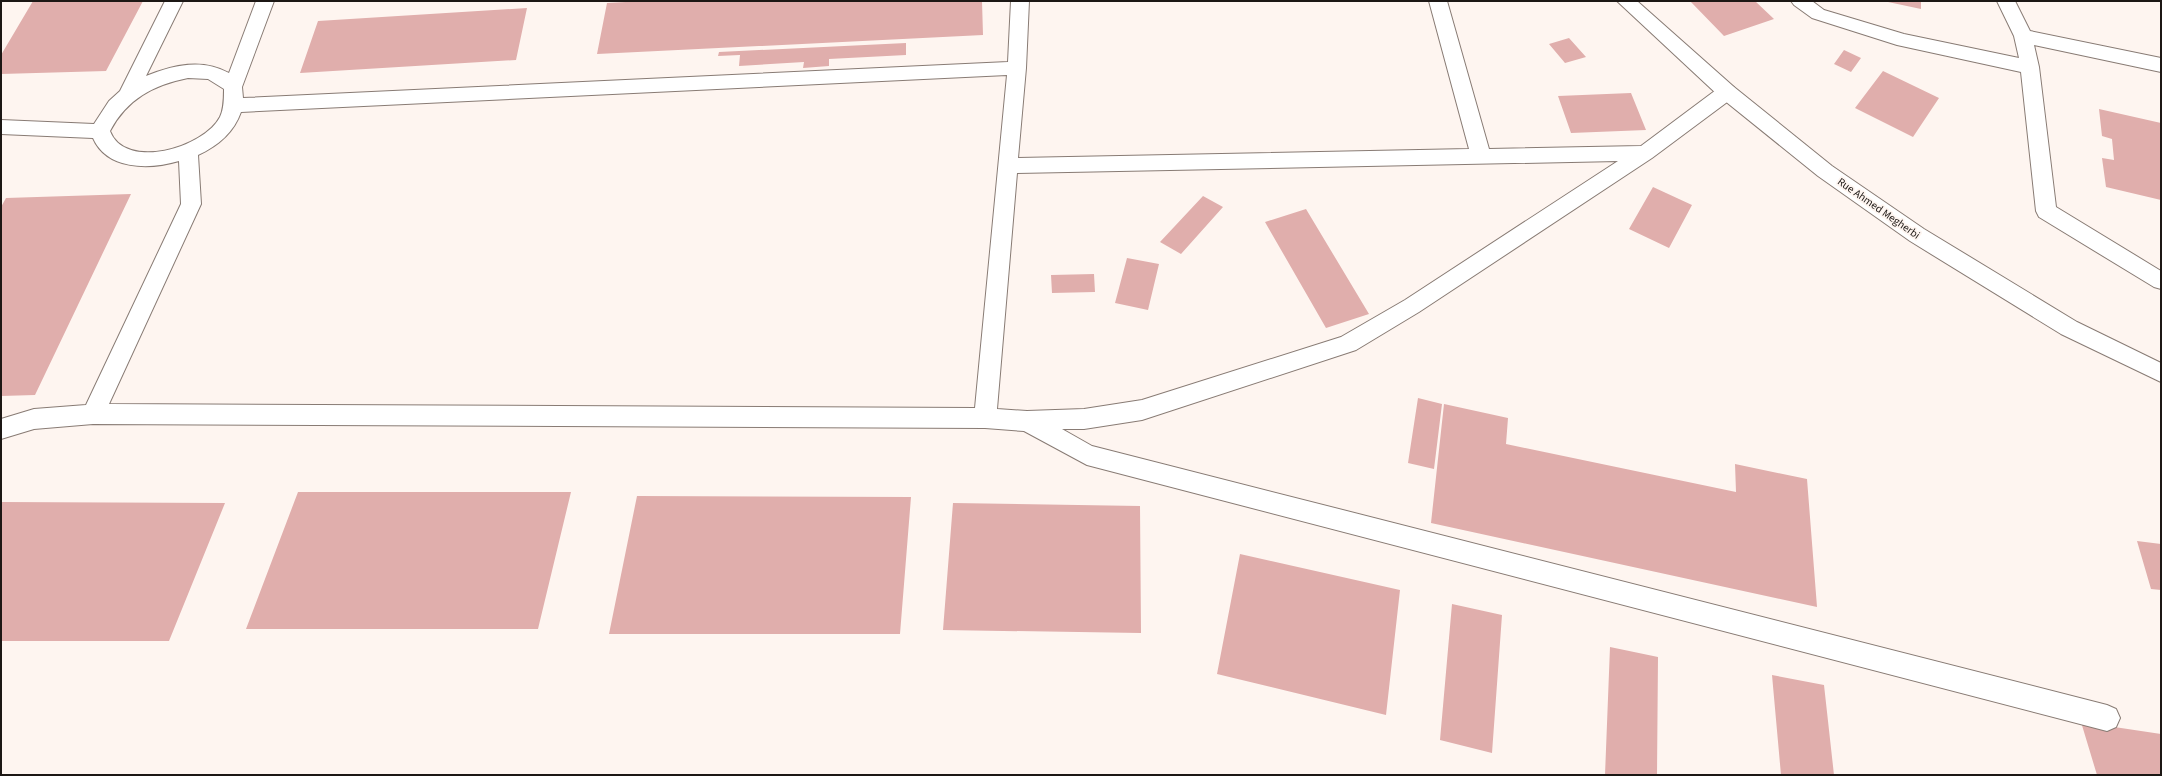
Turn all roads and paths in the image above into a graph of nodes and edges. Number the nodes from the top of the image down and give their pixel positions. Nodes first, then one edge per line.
1 (174, 1) edge
2 (265, 1) edge
3 (1020, 1) edge
4 (1438, 1) edge
5 (1626, 1) edge
6 (1800, 1) edge
7 (2006, 1) edge
8 (2023, 36) junction
9 (2161, 65) edge
10 (2030, 67) junction
11 (1017, 68) junction
12 (233, 87) junction
13 (1727, 92) junction
14 (127, 95) junction
15 (234, 105) junction
16 (1, 127) edge
17 (100, 132) junction
18 (188, 151) junction
19 (1645, 152) junction
20 (1481, 156) junction
21 (1009, 166) junction
22 (2161, 281) edge
23 (2161, 373) edge
24 (93, 414) junction
25 (985, 418) junction
26 (1026, 421) junction
27 (1, 429) edge
28 (2107, 718) dead end

1 - 14 street
2 - 12 street
3 - 11 street
4 - 20 street
5 - 13 street, Rue Ahmed Megherbi
6 - 10 street
7 - 8 street
8 - 9 street
8 - 10 street
10 - 22 street
11 - 15 street
11 - 21 street
12 - 14 street
12 - 15 street
13 - 19 street
13 - 23 street, Rue Ahmed Megherbi
14 - 17 street
15 - 18 street
16 - 17 street
17 - 18 street
18 - 24 street
19 - 20 street
19 - 26 street
20 - 21 street
21 - 25 street
24 - 25 street
24 - 27 street
25 - 26 street
26 - 28 street

